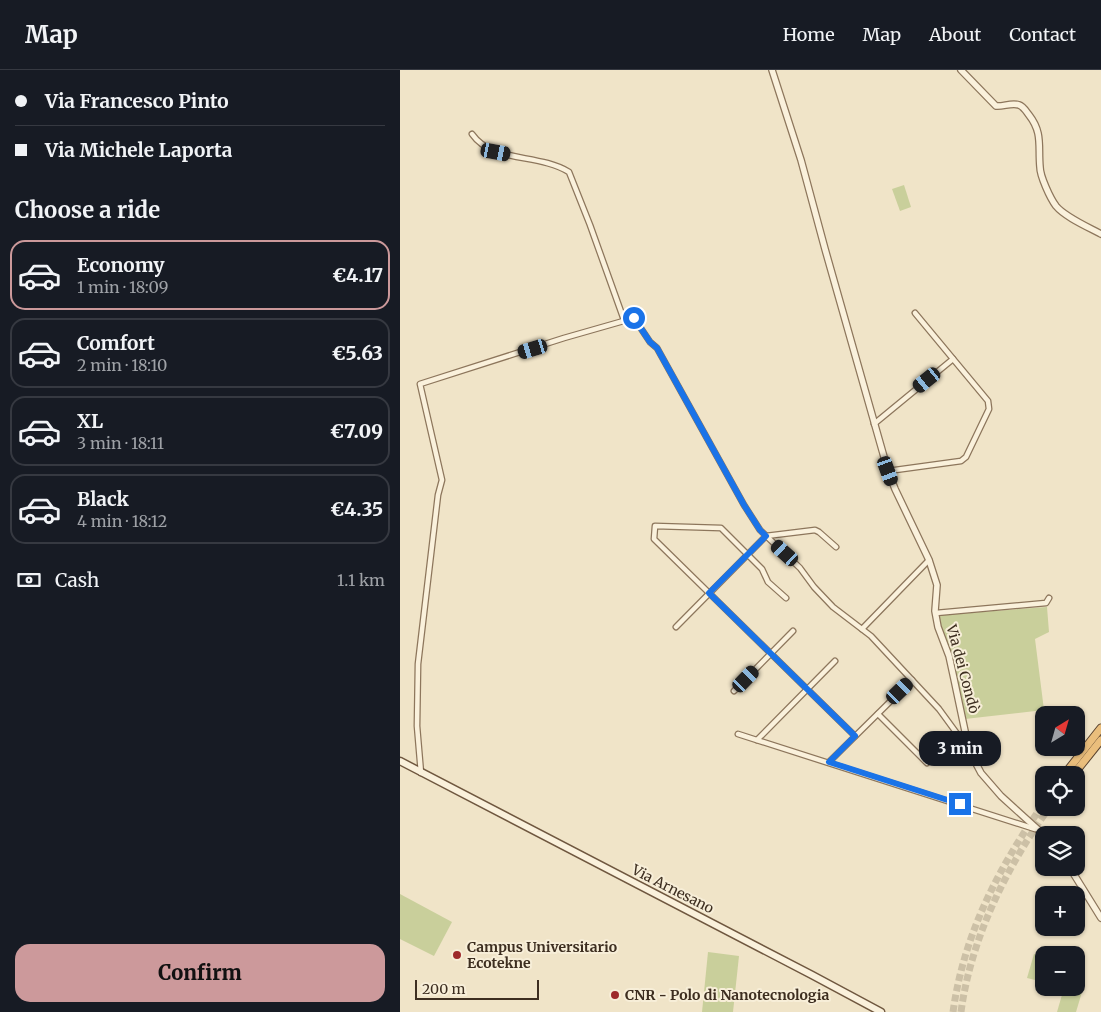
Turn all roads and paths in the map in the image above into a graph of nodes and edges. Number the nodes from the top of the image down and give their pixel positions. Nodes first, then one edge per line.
1 (772, 70) edge
2 (961, 70) edge
3 (472, 134) dead end
4 (1101, 234) edge
5 (914, 313) dead end
6 (624, 320) junction
7 (953, 359) junction
8 (874, 424) junction
9 (888, 471) junction
10 (766, 536) junction
11 (836, 546) dead end
12 (748, 554) junction
13 (929, 560) junction
14 (709, 593) junction
15 (786, 598) dead end
16 (1048, 598) dead end
17 (936, 613) junction
18 (676, 627) dead end
19 (862, 629) junction
20 (793, 631) dead end
21 (771, 654) junction
22 (835, 661) dead end
23 (912, 680) junction
24 (807, 689) junction
25 (734, 691) dead end
26 (878, 714) junction
27 (1101, 728) edge
28 (738, 734) dead end
29 (855, 736) junction
30 (757, 740) junction
31 (1101, 740) edge
32 (969, 750) junction
33 (400, 761) edge
34 (829, 762) junction
35 (927, 763) dead end
36 (1071, 766) edge
37 (1080, 766) edge
38 (421, 772) junction
39 (1035, 826) edge
40 (1035, 829) edge
41 (1075, 876) edge
42 (1101, 918) edge
43 (881, 1012) edge

1 - 8 street, Via dei Condò
2 - 4 street
3 - 6 street
5 - 7 street
6 - 10 street
6 - 38 street
7 - 8 street
7 - 9 street
8 - 9 street, Via dei Condò
9 - 13 street, Via dei Condò
10 - 11 street
10 - 12 street
10 - 19 street
12 - 14 street
12 - 14 street
12 - 15 street
13 - 17 street, Via dei Condò
13 - 19 street
14 - 18 street
14 - 21 street
16 - 17 street
17 - 32 street, Via dei Condò
19 - 23 street
20 - 21 street
21 - 24 street
21 - 25 street
22 - 24 street
23 - 26 street
23 - 32 street
24 - 29 street
24 - 30 street
26 - 29 street
26 - 35 street
27 - 36 highway
28 - 30 street
29 - 34 street
30 - 34 street
31 - 37 highway
32 - 39 street, Via dei Condò
33 - 38 main road, Via Arnesano
34 - 40 street
38 - 43 main road, Via Arnesano
41 - 42 street

